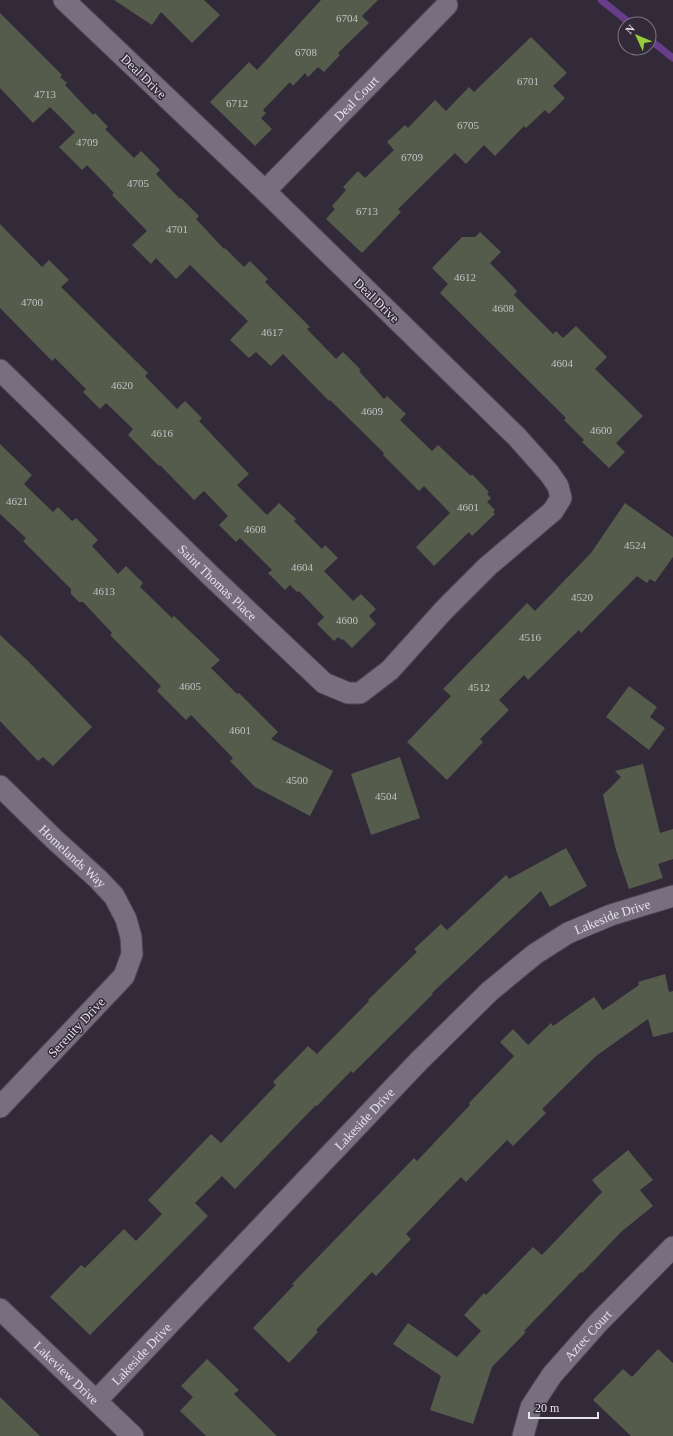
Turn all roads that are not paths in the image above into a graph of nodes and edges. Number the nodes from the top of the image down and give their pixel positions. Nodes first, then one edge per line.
1 (65, 1) edge
2 (448, 5) dead end
3 (265, 191) junction
4 (0, 370) edge
5 (444, 610) joint
6 (0, 786) edge
7 (673, 896) edge
8 (132, 937) joint
9 (0, 1107) edge
10 (673, 1247) edge
11 (0, 1309) edge
12 (97, 1400) junction
13 (134, 1436) edge
14 (523, 1436) edge

1 - 3 street, Deal Drive
2 - 3 street, Deal Court
3 - 5 street, Deal Drive
4 - 5 street, Saint Thomas Place
6 - 8 street, Homelands Way
7 - 12 street, Lakeside Drive
8 - 9 street, Serenity Drive
10 - 14 street, Aztec Court
11 - 12 street, Lakeview Drive
12 - 13 street, Lakeview Drive

